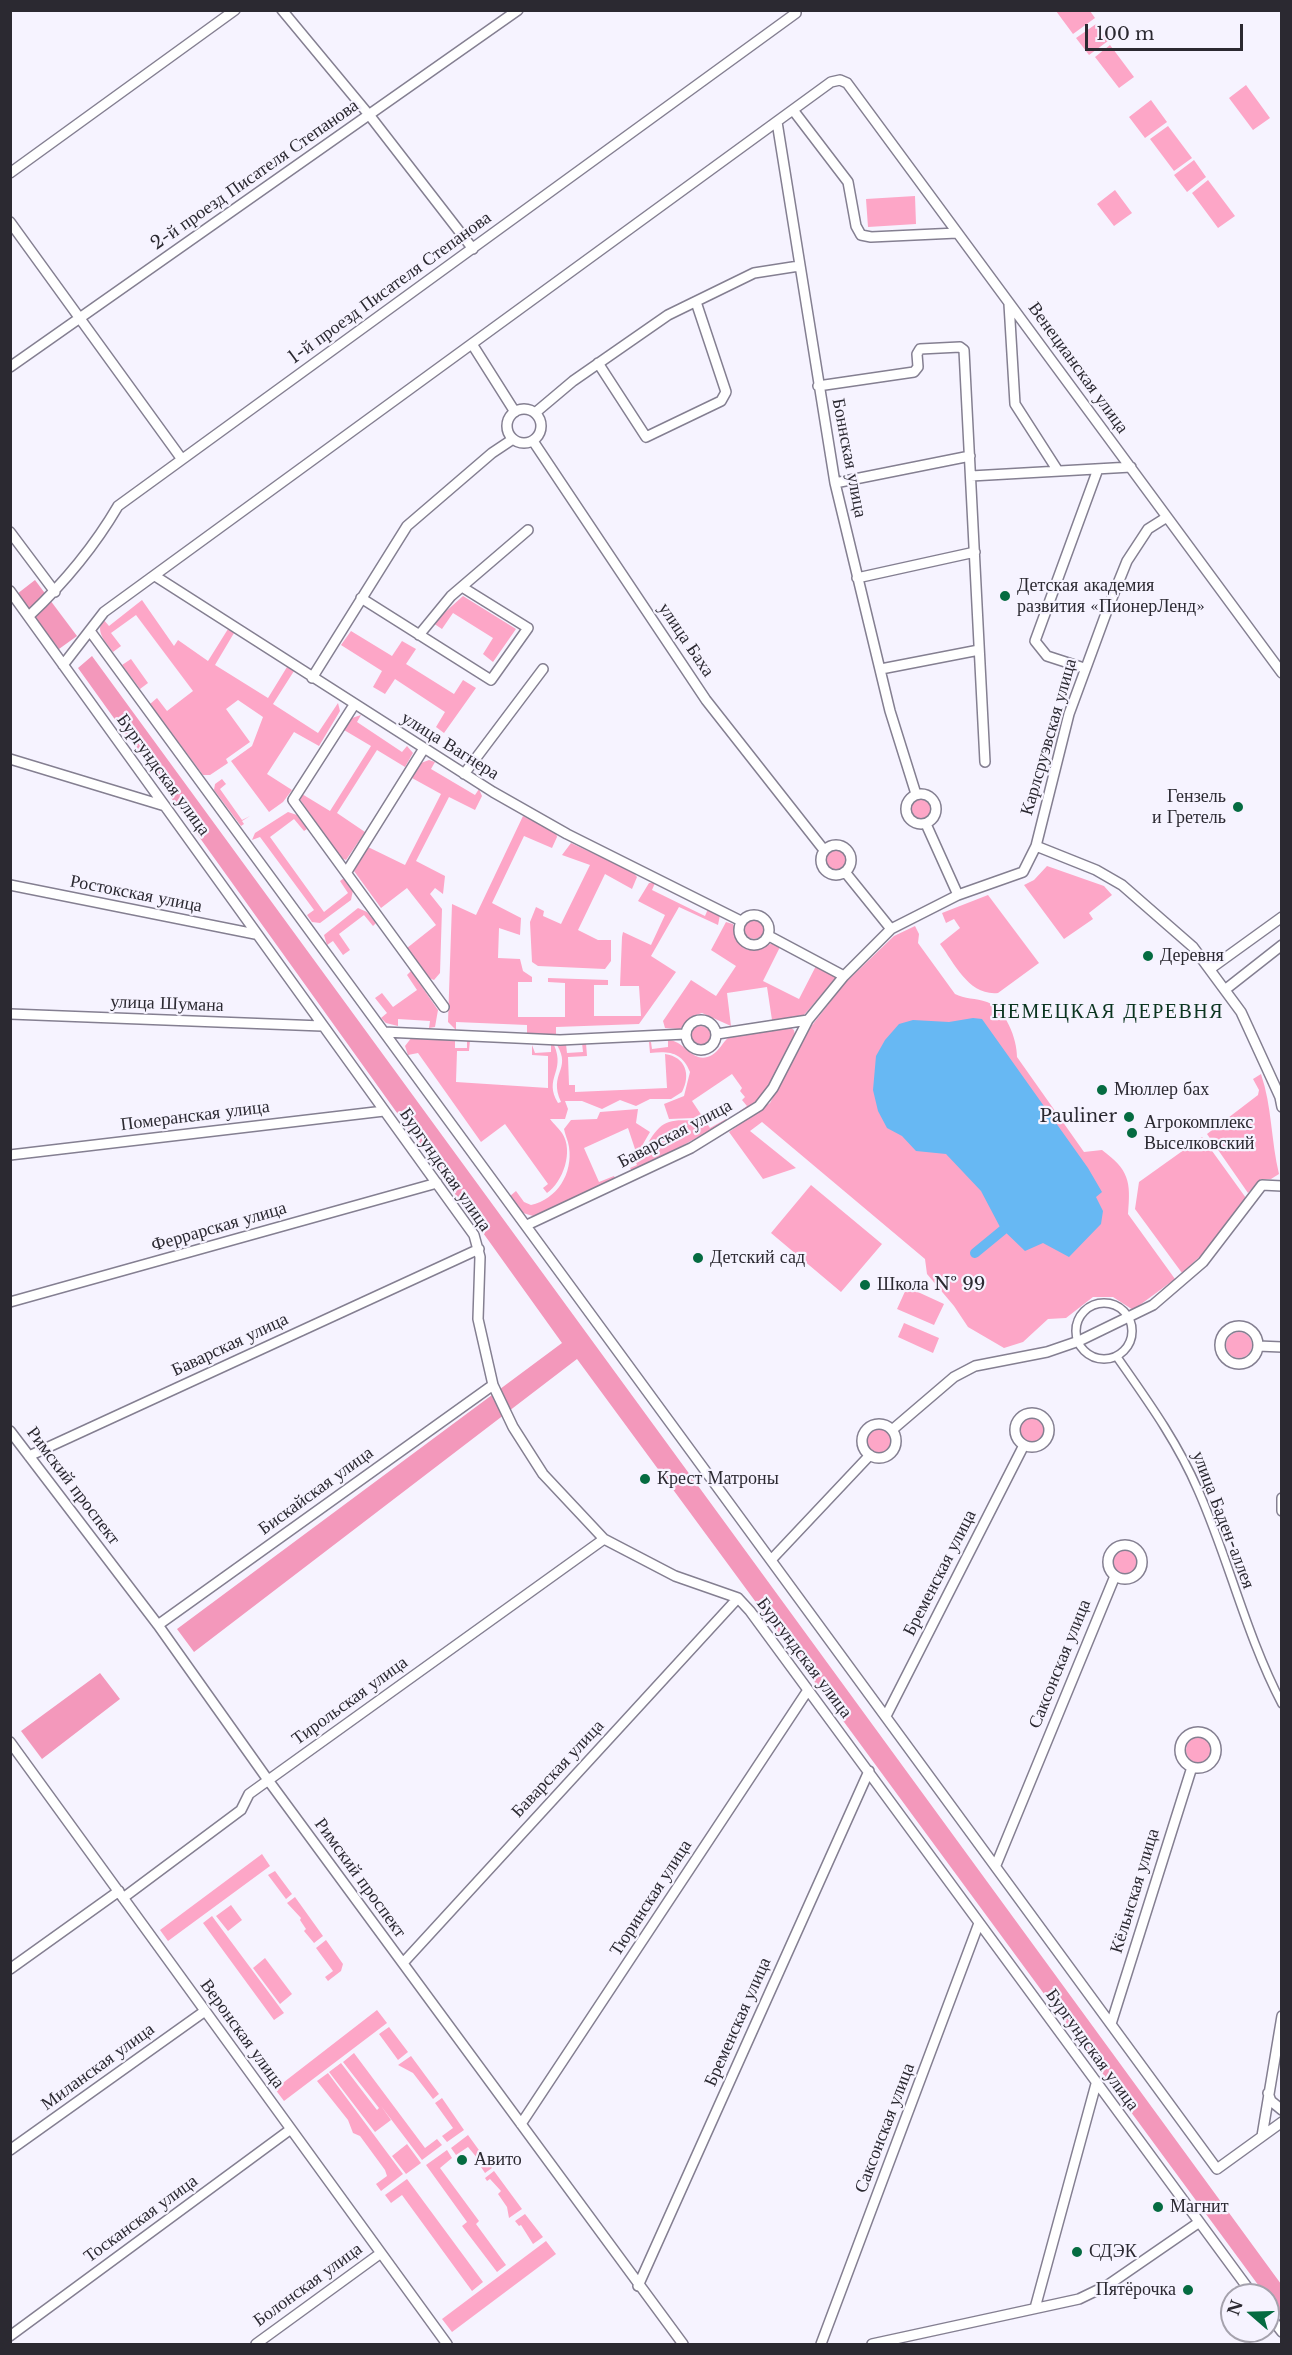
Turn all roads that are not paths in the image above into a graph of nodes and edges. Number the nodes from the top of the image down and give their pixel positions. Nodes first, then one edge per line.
1 (235, 10) edge
2 (282, 10) edge
3 (518, 10) edge
4 (796, 13) dead end
5 (793, 110) junction
6 (370, 116) junction
7 (777, 122) junction
8 (10, 172) edge
9 (10, 222) edge
10 (957, 233) junction
11 (473, 249) junction
12 (799, 266) junction
13 (696, 302) junction
14 (1010, 303) junction
15 (79, 316) junction
16 (471, 344) junction
17 (598, 363) junction
18 (10, 367) edge
19 (818, 386) junction
20 (515, 412) junction
21 (535, 413) junction
22 (513, 439) junction
23 (533, 441) junction
24 (970, 456) junction
25 (181, 458) junction
26 (1131, 467) junction
27 (1098, 469) junction
28 (1058, 471) junction
29 (971, 476) junction
30 (835, 483) junction
31 (1167, 517) junction
32 (528, 530) dead end
33 (10, 532) edge
34 (975, 552) junction
35 (155, 576) junction
36 (858, 578) junction
37 (462, 587) junction
38 (10, 591) edge
39 (55, 592) junction
40 (361, 598) junction
41 (29, 616) junction
42 (90, 631) junction
43 (419, 635) junction
44 (979, 650) junction
45 (63, 665) junction
46 (1084, 668) junction
47 (543, 669) dead end
48 (881, 669) junction
49 (1281, 673) edge
50 (312, 678) junction
51 (354, 705) junction
52 (423, 750) junction
53 (10, 759) edge
54 (984, 762) dead end
55 (464, 774) junction
56 (916, 794) junction
57 (165, 806) junction
58 (926, 824) junction
59 (1036, 846) junction
60 (824, 850) junction
61 (845, 872) junction
62 (345, 873) junction
63 (10, 885) edge
64 (958, 895) junction
65 (1281, 917) edge
66 (741, 921) junction
67 (891, 929) junction
68 (255, 934) junction
69 (769, 936) junction
70 (1281, 945) edge
71 (1210, 969) junction
72 (844, 975) junction
73 (1226, 989) junction
74 (444, 1007) dead end
75 (10, 1014) edge
76 (808, 1020) junction
77 (322, 1026) junction
78 (384, 1032) junction
79 (686, 1034) junction
80 (717, 1034) junction
81 (1281, 1107) edge
82 (384, 1111) junction
83 (10, 1155) edge
84 (436, 1183) junction
85 (1281, 1186) edge
86 (527, 1225) junction
87 (479, 1249) junction
88 (10, 1302) edge
89 (1127, 1318) junction
90 (1079, 1341) junction
91 (1258, 1346) junction
92 (1281, 1347) edge
93 (1117, 1357) junction
94 (493, 1385) junction
95 (892, 1430) junction
96 (10, 1431) edge
97 (1023, 1444) dead end
98 (870, 1455) junction
99 (29, 1456) junction
100 (1281, 1498) edge
101 (1281, 1510) edge
102 (604, 1539) junction
103 (771, 1560) junction
104 (1115, 1576) dead end
105 (738, 1598) junction
106 (158, 1625) junction
107 (808, 1690) junction
108 (1281, 1704) edge
109 (886, 1716) junction
110 (10, 1742) edge
111 (1192, 1767) dead end
112 (869, 1772) junction
113 (268, 1780) junction
114 (996, 1865) junction
115 (121, 1894) junction
116 (980, 1923) junction
117 (403, 1963) junction
118 (10, 1969) edge
119 (205, 2011) junction
120 (1281, 2016) edge
121 (1111, 2024) junction
122 (1096, 2084) junction
123 (1269, 2093) junction
124 (1281, 2110) edge
125 (1281, 2122) edge
126 (521, 2124) junction
127 (291, 2129) junction
128 (1262, 2136) junction
129 (10, 2150) edge
130 (1198, 2223) junction
131 (381, 2253) junction
132 (1244, 2283) edge
133 (638, 2286) junction
134 (1035, 2308) junction
135 (10, 2336) edge
136 (256, 2344) edge
137 (447, 2344) edge
138 (683, 2344) edge
139 (821, 2344) edge
140 (872, 2344) edge

1 - 8 street
2 - 6 street
3 - 6 street, 2-й проезд Писателя Степанова
4 - 11 street, 1-й проезд Писателя Степанова
5 - 7 street
5 - 10 street
5 - 10 street, Венецианская улица
6 - 11 street
6 - 15 street, 2-й проезд Писателя Степанова
7 - 12 street, Боннская улица
7 - 16 street
9 - 15 street
10 - 14 street, Венецианская улица
11 - 25 street, 1-й проезд Писателя Степанова
12 - 13 street
12 - 19 street, Боннская улица
13 - 17 street
13 - 17 street
14 - 26 street, Венецианская улица
14 - 28 street
15 - 18 street, 2-й проезд Писателя Степанова
15 - 25 street
16 - 20 street
16 - 35 street
17 - 21 street
19 - 24 street
19 - 30 street, Боннская улица
20 - 21 street
20 - 22 street
21 - 23 street
22 - 23 street
22 - 40 street
23 - 60 street, улица Баха
24 - 29 street
24 - 30 street
25 - 39 street, 1-й проезд Писателя Степанова
26 - 27 street
26 - 31 street, Венецианская улица
27 - 28 street
27 - 46 street
28 - 29 street
29 - 34 street
30 - 36 street, Боннская улица
31 - 46 street, Карлсруэвская улица
31 - 49 street, Венецианская улица
32 - 37 street
33 - 39 street
34 - 36 street
34 - 44 street
35 - 42 street
35 - 50 street, улица Вагнера
36 - 48 street, Боннская улица
37 - 43 street
37 - 43 street
38 - 41 street, Бургундская улица
39 - 41 street, 1-й проезд Писателя Степанова
40 - 43 street
40 - 50 street
41 - 45 street, Бургундская улица
42 - 45 street
42 - 78 street, Бургундская улица
44 - 48 street
44 - 54 street
45 - 57 street, Бургундская улица
46 - 59 street, Карлсруэвская улица
47 - 55 street
48 - 56 street, Боннская улица
50 - 51 street, улица Вагнера
51 - 52 street, улица Вагнера
51 - 62 street
52 - 55 street, улица Вагнера
52 - 62 street
53 - 57 street
55 - 66 street, улица Вагнера
56 - 58 street
56 - 58 street
57 - 68 street, Бургундская улица
58 - 64 street
59 - 64 street, Баварская улица
59 - 71 street
60 - 61 street
60 - 61 street
61 - 67 street
62 - 74 street
63 - 68 street, Ростокская улица
64 - 67 street, Баварская улица
65 - 71 street
66 - 69 street
66 - 69 street
67 - 72 street, Баварская улица
68 - 77 street, Бургундская улица
69 - 72 street
70 - 73 street
71 - 73 street
72 - 76 street, Баварская улица
73 - 81 street
75 - 77 street, улица Шумана
76 - 80 street
76 - 86 street, Баварская улица
77 - 82 street, Бургундская улица
78 - 79 street
78 - 86 street, Бургундская улица
79 - 80 street
79 - 80 street
82 - 83 street, Померанская улица
82 - 84 street, Бургундская улица
84 - 87 street, Бургундская улица
84 - 88 street, Феррарская улица
85 - 89 street
86 - 103 street, Бургундская улица
87 - 94 street, Бургундская улица
87 - 99 street, Баварская улица
89 - 90 street
89 - 90 street
89 - 93 street
90 - 93 street
90 - 95 street
91 - 91 street
91 - 92 street
93 - 108 street, улица Баден-аллея
94 - 102 street, Бургундская улица
94 - 106 street, Бискайская улица
95 - 98 street
95 - 98 street
96 - 99 street, Римский проспект
97 - 109 street, Бременская улица
98 - 103 street
99 - 106 street, Римский проспект
100 - 101 street
102 - 105 street, Бургундская улица
102 - 113 street, Тирольская улица
103 - 109 street, Бургундская улица
104 - 114 street, Саксонская улица
105 - 107 street, Бургундская улица
105 - 117 street, Баварская улица
106 - 113 street, Римский проспект
107 - 112 street, Бургундская улица
107 - 126 street, Тюринская улица
109 - 114 street, Бургундская улица
110 - 115 street, Веронская улица
111 - 121 street, Кёльнская улица
112 - 116 street, Бургундская улица
112 - 133 street, Бременская улица
113 - 115 street, Тирольская улица
113 - 117 street, Римский проспект
114 - 121 street, Бургундская улица
115 - 118 street, Тирольская улица
115 - 119 street, Веронская улица
116 - 122 street, Бургундская улица
116 - 139 street, Саксонская улица
117 - 126 street, Римский проспект
119 - 127 street, Веронская улица
119 - 129 street, Миланская улица
120 - 123 street
121 - 128 street, Бургундская улица
122 - 130 street, Бургундская улица
122 - 134 street
123 - 124 street
123 - 128 street
125 - 128 street
126 - 133 street, Римский проспект
127 - 131 street, Веронская улица
127 - 135 street, Тосканская улица
130 - 132 street, Бургундская улица
130 - 134 street
131 - 136 street, Болонская улица
131 - 137 street, Веронская улица
133 - 138 street, Римский проспект
134 - 140 street

